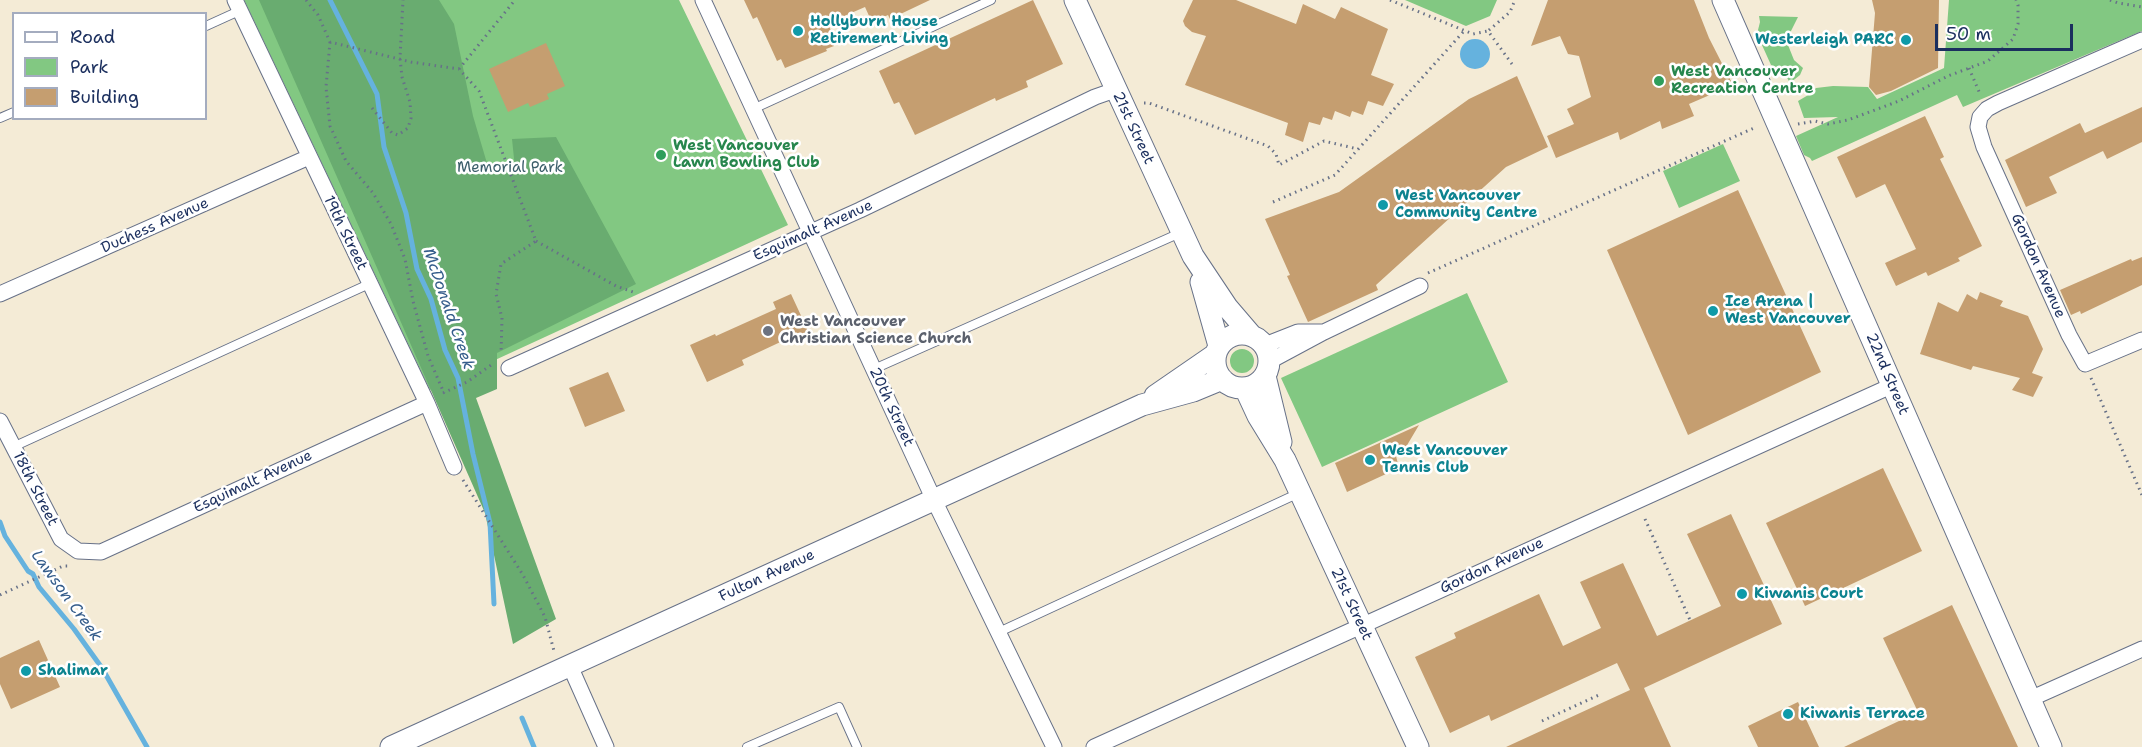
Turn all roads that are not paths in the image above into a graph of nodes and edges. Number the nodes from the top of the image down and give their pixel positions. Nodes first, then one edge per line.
1 (703, 0) edge
2 (991, 0) edge
3 (1075, 0) edge
4 (1723, 0) edge
5 (237, 6) edge
6 (207, 25) edge
7 (2142, 40) edge
8 (1115, 90) junction
9 (753, 109) junction
10 (309, 157) junction
11 (811, 232) junction
12 (1181, 232) junction
13 (1193, 256) junction
14 (1419, 282) road end
15 (369, 284) junction
16 (0, 294) edge
17 (2142, 340) edge
18 (1218, 350) junction
19 (1263, 354) junction
20 (509, 368) dead end
21 (874, 369) junction
22 (1222, 379) junction
23 (1891, 386) junction
24 (1245, 388) junction
25 (427, 404) junction
26 (1142, 405) junction
27 (0, 421) edge
28 (13, 447) junction
29 (1285, 460) junction
30 (454, 467) road end
31 (1300, 492) junction
32 (934, 500) junction
33 (78, 551) joint
34 (1361, 626) junction
35 (999, 633) junction
36 (2142, 649) edge
37 (563, 664) junction
38 (2030, 699) junction
39 (391, 747) edge
40 (606, 747) edge
41 (747, 747) edge
42 (857, 747) edge
43 (1054, 747) edge
44 (1094, 747) edge
45 (1418, 747) edge
46 (2051, 747) edge

1 - 9 street, 20th Street
2 - 9 lane
3 - 8 street, 21st Street
4 - 23 street, 22nd Street
5 - 6 lane
5 - 10 street, 19th Street
7 - 17 street, Gordon Avenue
8 - 11 street, Esquimalt Avenue
8 - 12 street, 21st Street
9 - 11 street, 20th Street
10 - 15 street, 19th Street
10 - 16 street, Duchess Avenue
11 - 20 street, Esquimalt Avenue
11 - 21 street, 20th Street
12 - 13 street, 21st Street
12 - 21 lane
13 - 18 street, 21st Street
13 - 19 street, 21st Street
14 - 19 street
15 - 25 street, 19th Street
15 - 28 lane
18 - 19 street
18 - 22 street
18 - 26 street, Fulton Avenue
19 - 24 street
19 - 29 street, 21st Street
21 - 32 street, 20th Street
22 - 24 street
22 - 26 street, Fulton Avenue
23 - 34 street, Gordon Avenue
23 - 38 street, 22nd Street
24 - 29 street, 21st Street
25 - 30 street, 19th Street
25 - 33 street, Esquimalt Avenue
26 - 32 street, Fulton Avenue
27 - 28 street, 18th Street
28 - 33 street, 18th Street
29 - 31 street, 21st Street
31 - 34 street, 21st Street
31 - 35 lane
32 - 35 street, 20th Street
32 - 37 street, Fulton Avenue
34 - 44 street, Gordon Avenue
34 - 45 street, 21st Street
35 - 43 street, 20th Street
36 - 38 street
37 - 39 street, Fulton Avenue
37 - 40 street
38 - 46 street, 22nd Street
41 - 42 lane

